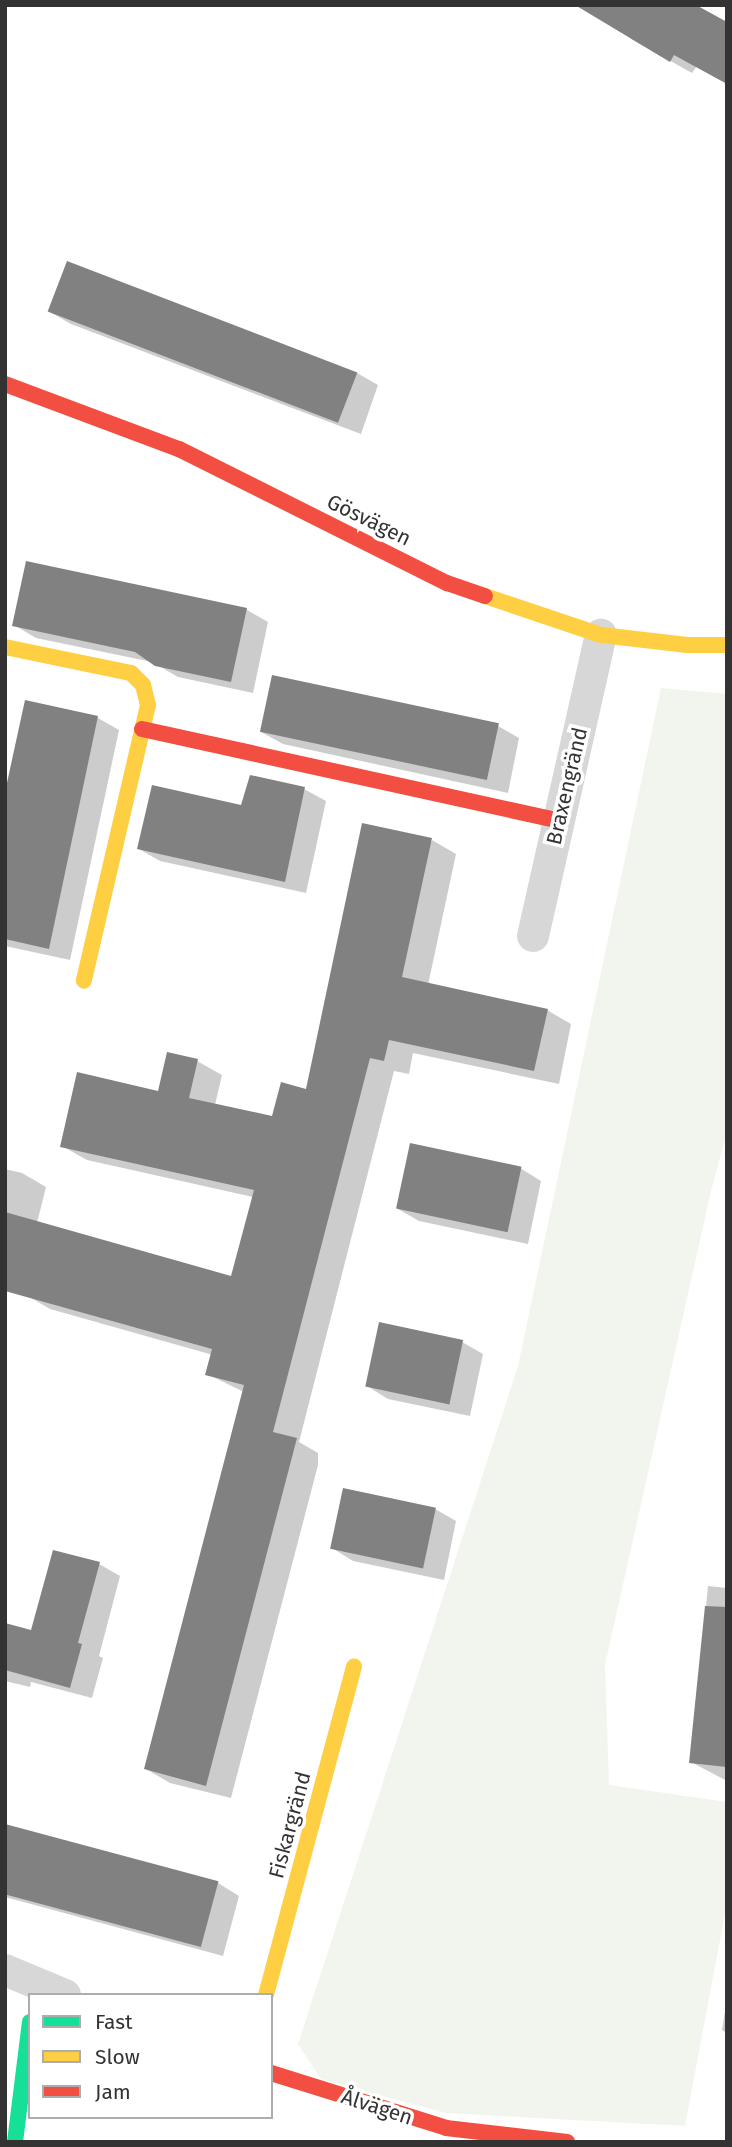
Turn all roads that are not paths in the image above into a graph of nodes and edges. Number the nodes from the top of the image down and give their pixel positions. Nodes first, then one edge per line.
1 (5, 384) edge
2 (601, 635) junction
3 (727, 645) edge
4 (5, 646) edge
5 (142, 729) junction
6 (559, 821) junction
7 (533, 936) dead end
8 (84, 981) dead end
9 (354, 1667) dead end
10 (5, 1970) edge
11 (34, 1989) edge
12 (55, 1993) edge
13 (267, 1993) edge
14 (28, 2038) edge
15 (273, 2074) edge
16 (15, 2142) edge
17 (568, 2142) edge

1 - 2 street, Gösvägen
2 - 3 street, Gösvägen
2 - 6 street, Braxengränd
4 - 5 street
5 - 6 street
5 - 8 street
6 - 7 street, Braxengränd
9 - 13 street, Fiskargränd
10 - 11 street
11 - 12 street
14 - 16 street
15 - 17 street, Ålvägen

